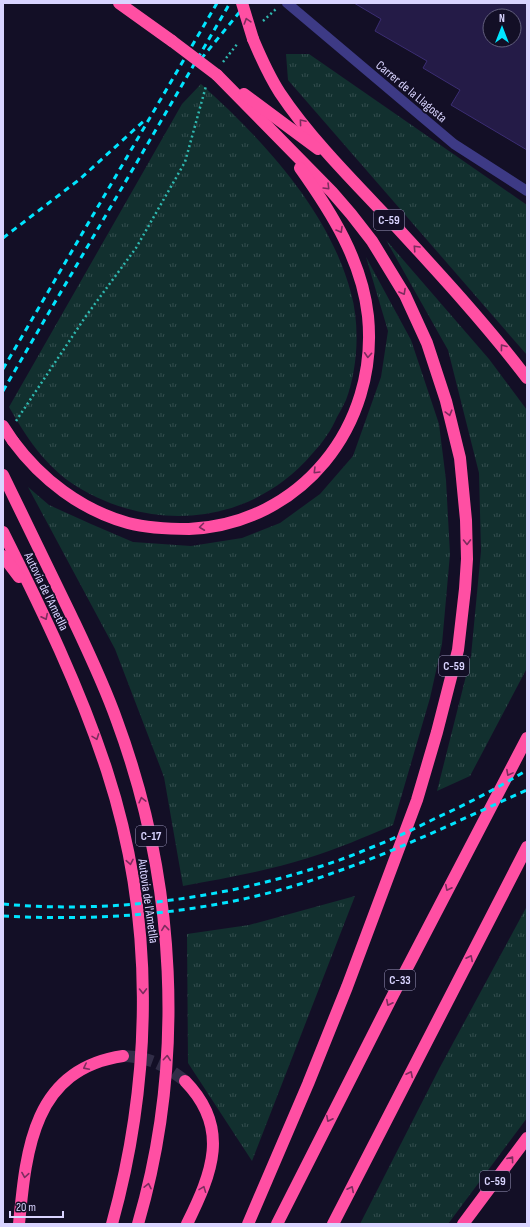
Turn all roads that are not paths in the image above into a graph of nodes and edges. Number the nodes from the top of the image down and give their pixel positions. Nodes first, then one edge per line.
1 (119, 3) edge
2 (242, 3) edge
3 (287, 3) edge
4 (219, 70) junction
5 (270, 129) junction
6 (336, 163) junction
7 (527, 191) edge
8 (527, 378) edge
9 (9, 425) edge
10 (3, 475) edge
11 (3, 532) edge
12 (3, 556) edge
13 (37, 601) junction
14 (527, 738) edge
15 (527, 847) edge
16 (123, 1056) tunnel mouth
17 (185, 1081) tunnel mouth
18 (527, 1138) edge
19 (20, 1224) edge
20 (112, 1224) edge
21 (138, 1224) edge
22 (187, 1224) edge
23 (248, 1224) edge
24 (277, 1224) edge
25 (333, 1224) edge
26 (463, 1224) edge

1 - 4 highway, C-59, bridge
6 -> 2 highway, bridge
3 - 7 street, Carrer de la Llagosta
4 - 5 highway, C-59
4 - 6 highway, C-59
5 -> 9 highway, C-59, bridge
5 -> 23 highway, C-59
8 -> 6 highway, C-59
21 -> 10 highway, C-17
11 - 13 highway, Autovia de l'Ametlla / C-17
12 - 13 highway
13 -> 20 highway, Autovia de l'Ametlla / C-17
14 -> 24 highway, C-33
25 -> 15 highway
16 -> 19 highway
22 -> 17 highway
26 -> 18 highway, C-59

